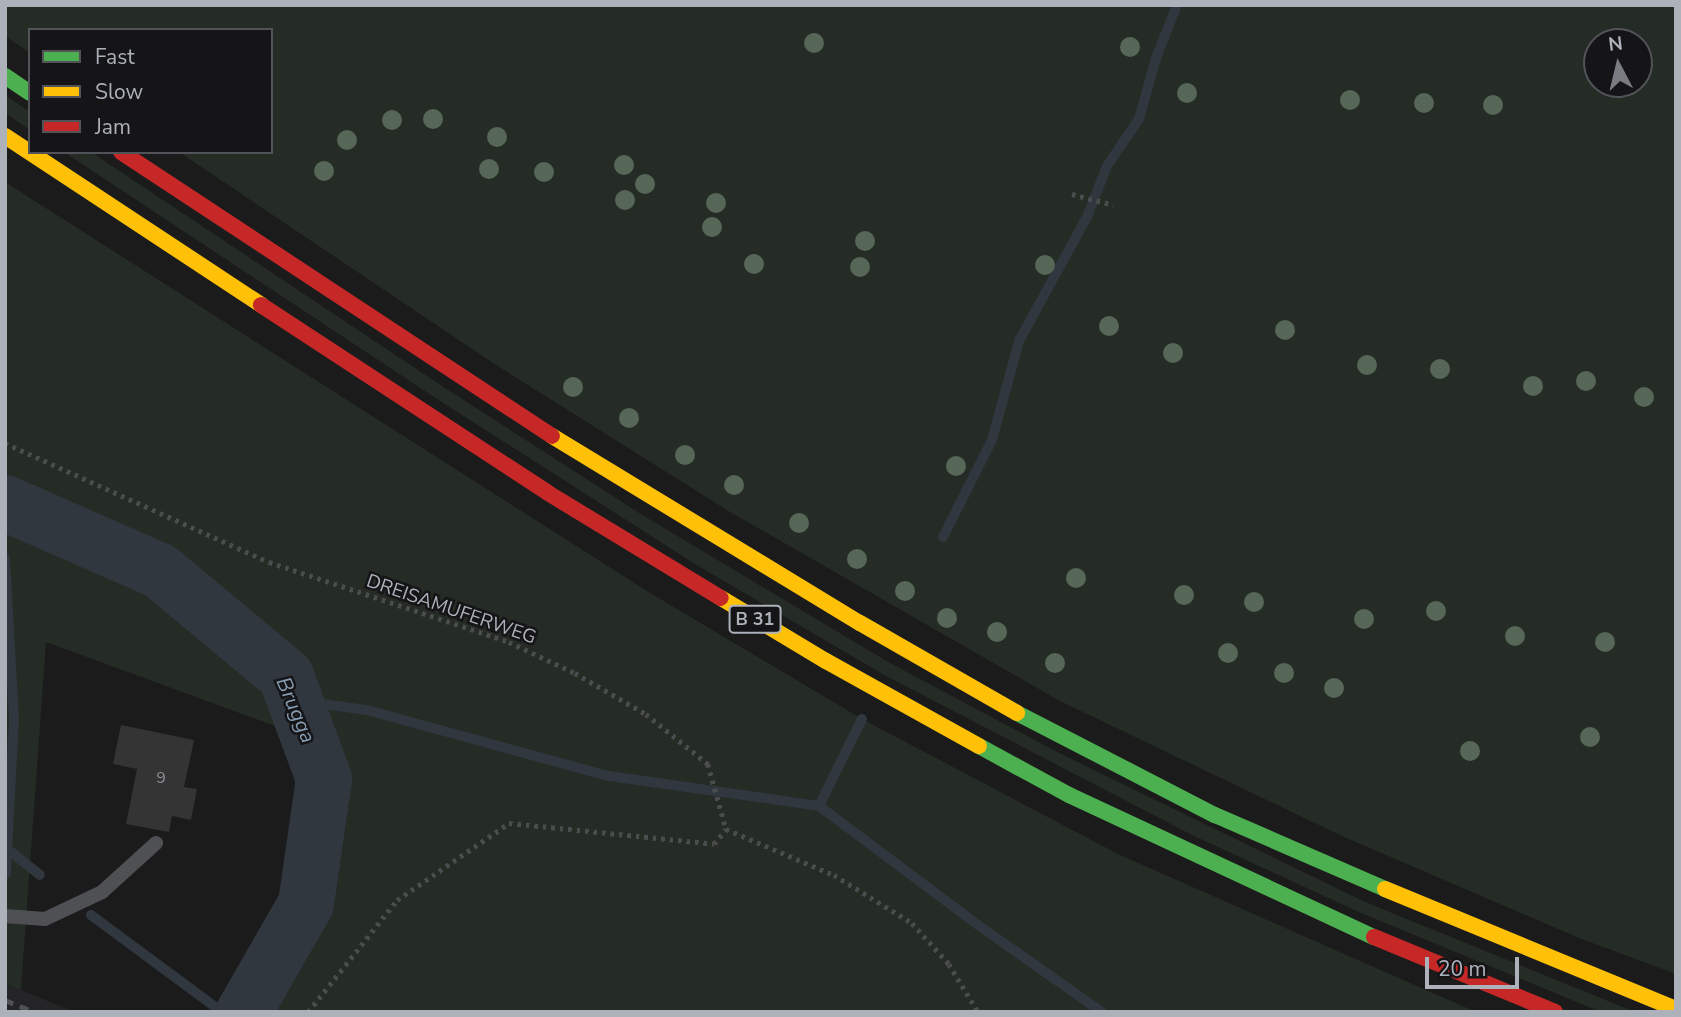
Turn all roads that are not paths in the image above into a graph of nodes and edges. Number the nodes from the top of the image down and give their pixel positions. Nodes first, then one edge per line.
1 (5, 76) edge
2 (28, 92) edge
3 (5, 136) edge
4 (28, 151) edge
5 (32, 154) edge
6 (124, 154) edge
7 (156, 843) dead end
8 (5, 916) edge
9 (1676, 1009) edge
10 (1555, 1012) edge

1 - 2 highway
3 - 4 highway, B 31
5 - 10 highway, B 31
6 - 9 highway, B 31
7 - 8 lane

